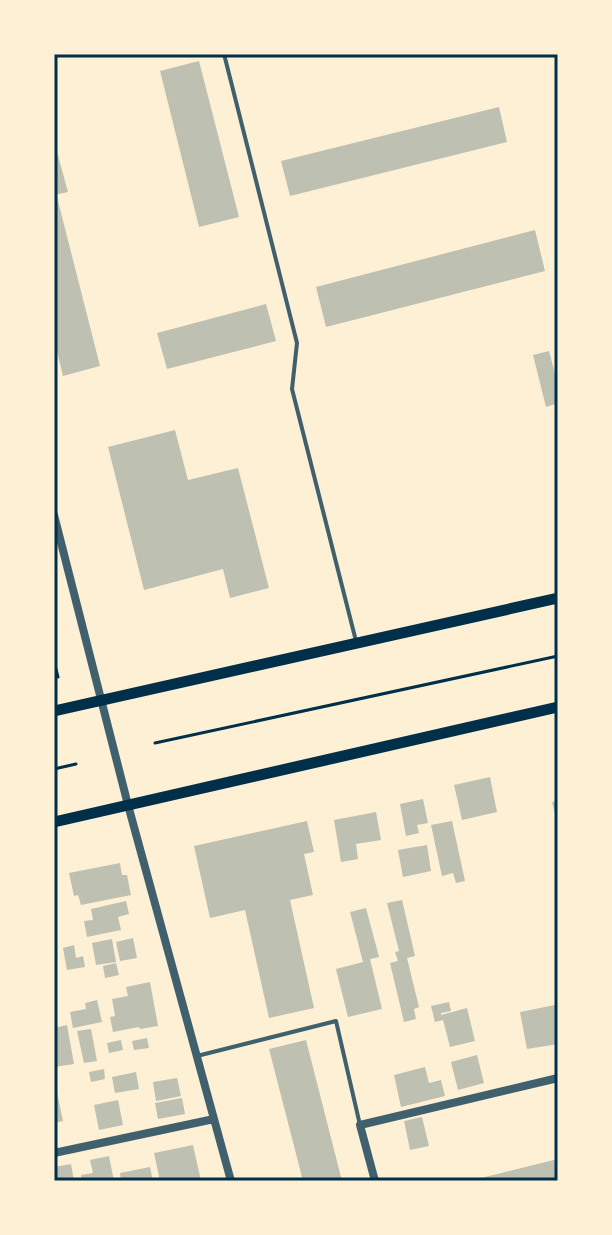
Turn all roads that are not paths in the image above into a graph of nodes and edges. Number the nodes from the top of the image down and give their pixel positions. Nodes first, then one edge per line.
1 (224, 54) edge
2 (54, 515) edge
3 (558, 598) edge
4 (356, 643) junction
5 (101, 699) junction
6 (558, 707) edge
7 (54, 711) edge
8 (128, 805) junction
9 (54, 822) edge
10 (197, 1056) junction
11 (558, 1078) edge
12 (214, 1119) junction
13 (360, 1125) junction
14 (54, 1153) edge
15 (231, 1181) edge
16 (375, 1181) edge

1 - 4 lane
2 - 5 street
3 - 4 main road
4 - 5 main road
5 - 7 main road
5 - 8 street
6 - 8 main road
8 - 9 main road
8 - 10 street
10 - 12 street
10 - 13 lane
11 - 13 street
12 - 14 street
12 - 15 street
13 - 16 street

